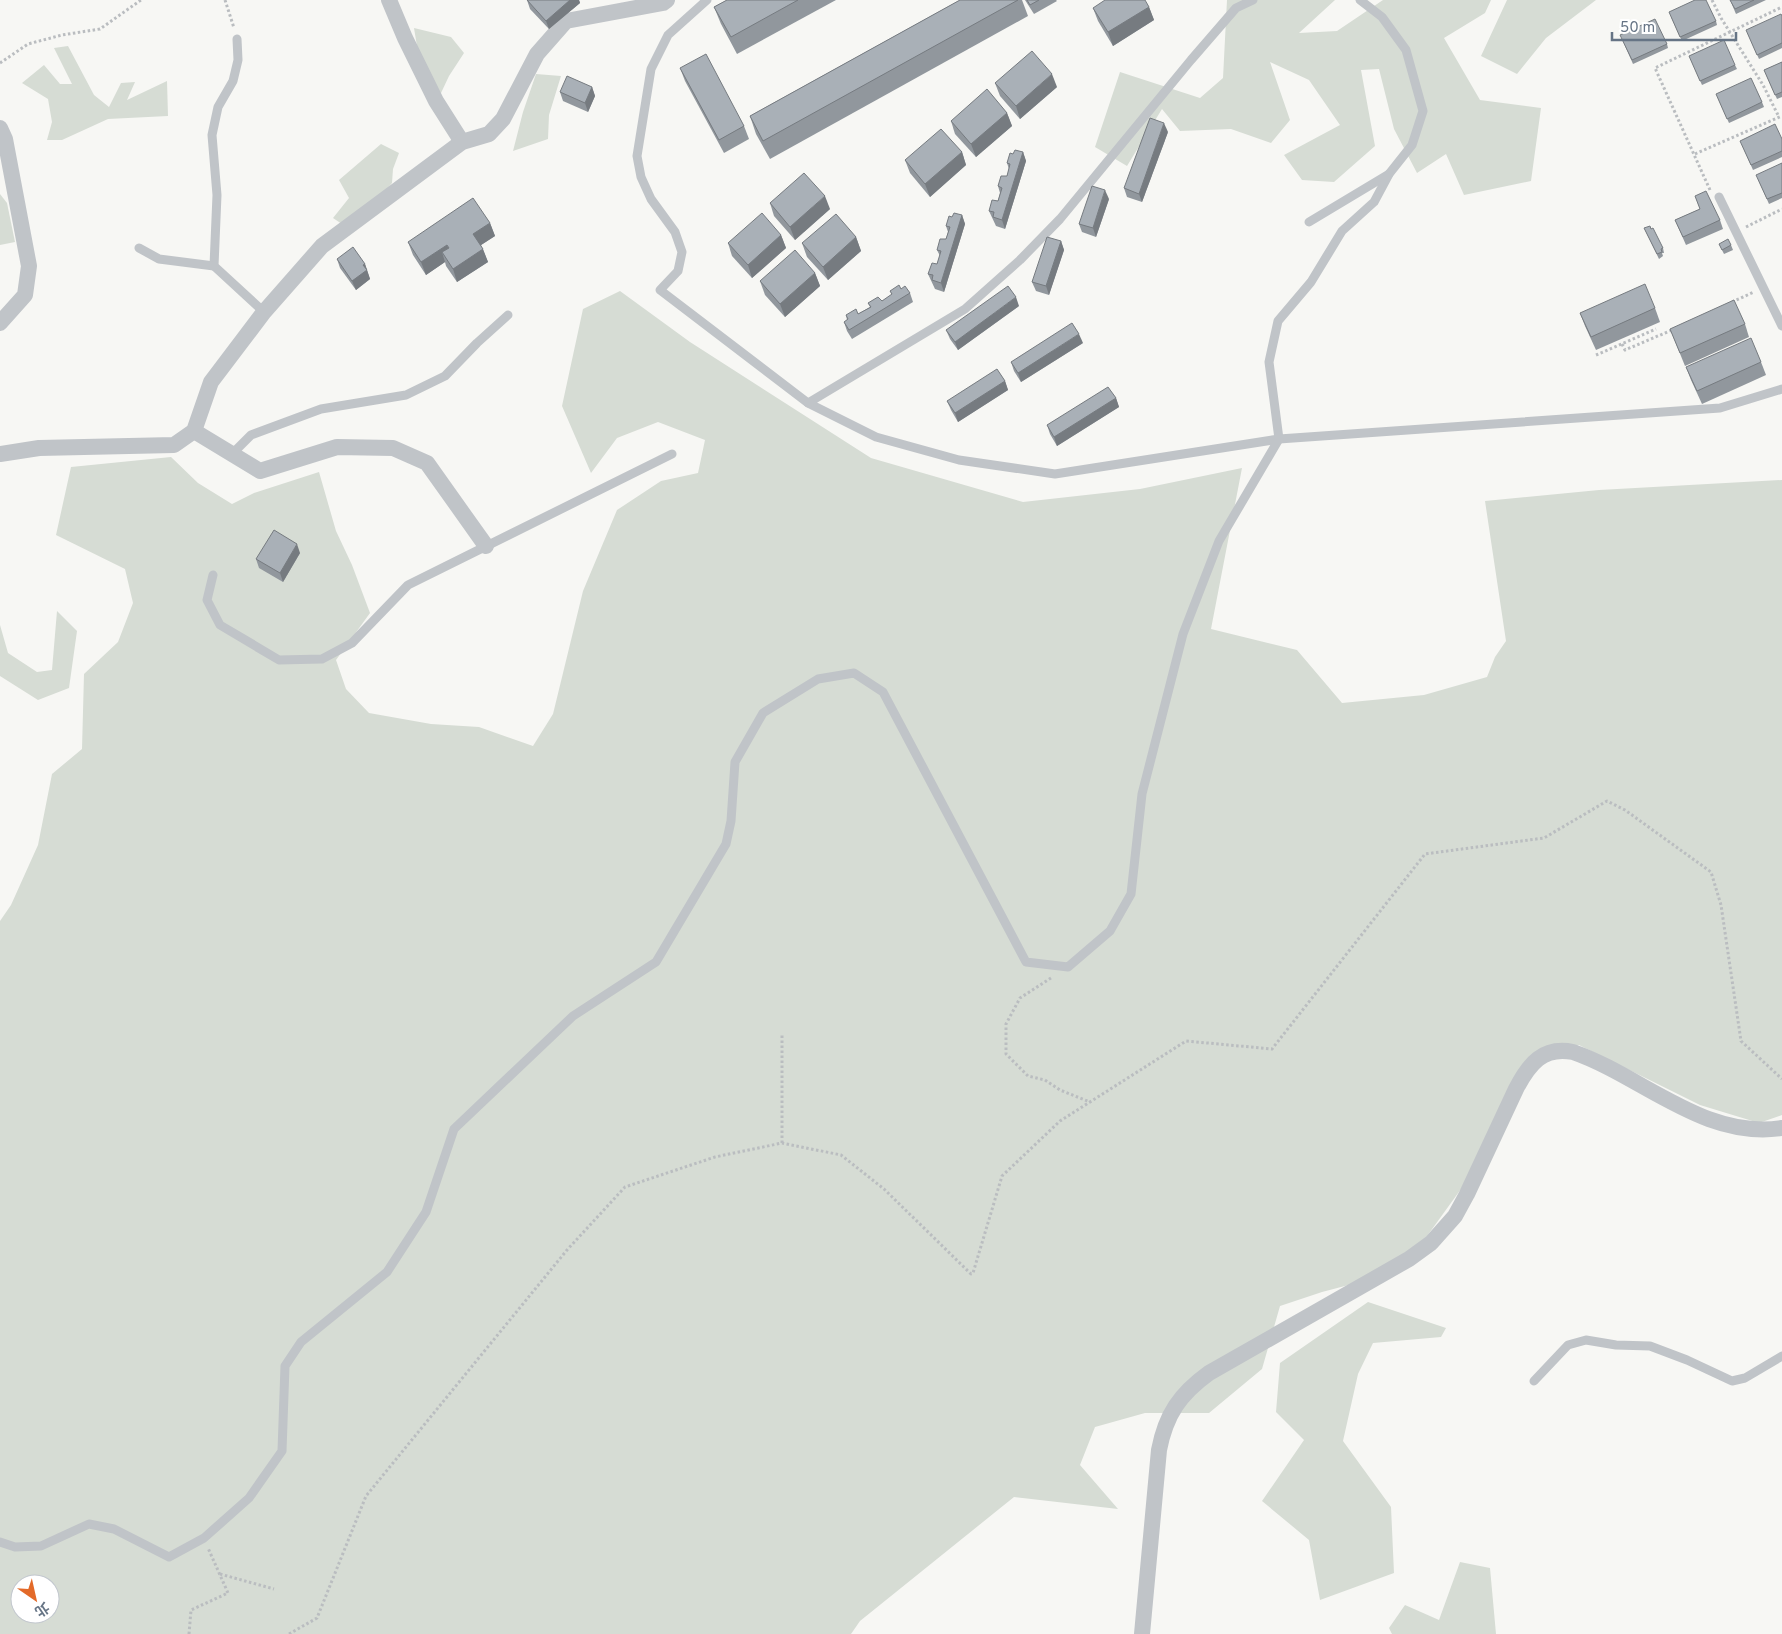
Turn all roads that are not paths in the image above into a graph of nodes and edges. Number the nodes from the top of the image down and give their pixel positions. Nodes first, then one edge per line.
1 (389, 0) edge
2 (667, 0) edge
3 (707, 0) edge
4 (1253, 0) edge
5 (1360, 0) edge
6 (237, 39) road end
7 (0, 128) edge
8 (462, 142) junction
9 (1389, 174) junction
10 (1720, 197) road end
11 (1309, 222) dead end
12 (139, 248) dead end
13 (214, 266) junction
14 (264, 312) junction
15 (508, 315) dead end
16 (0, 323) edge
17 (1782, 326) edge
18 (1782, 389) edge
19 (808, 403) junction
20 (194, 430) junction
21 (1279, 439) junction
22 (0, 454) edge
23 (232, 454) junction
24 (672, 454) dead end
25 (486, 546) junction
26 (213, 575) dead end
27 (1782, 1128) edge
28 (1782, 1356) edge
29 (1534, 1381) dead end
30 (0, 1542) edge
31 (1142, 1634) edge

1 - 8 street
2 - 8 street
3 - 19 lane
4 - 19 lane
5 - 9 lane
6 - 13 lane
7 - 16 street
8 - 14 street
9 - 11 lane
9 - 21 lane
10 - 17 lane
12 - 13 lane
13 - 14 lane
14 - 20 street
15 - 23 lane
18 - 21 lane
19 - 21 lane
20 - 22 street
20 - 23 street
21 - 30 lane
23 - 25 street
24 - 25 lane
25 - 26 lane
27 - 31 street
28 - 29 lane

